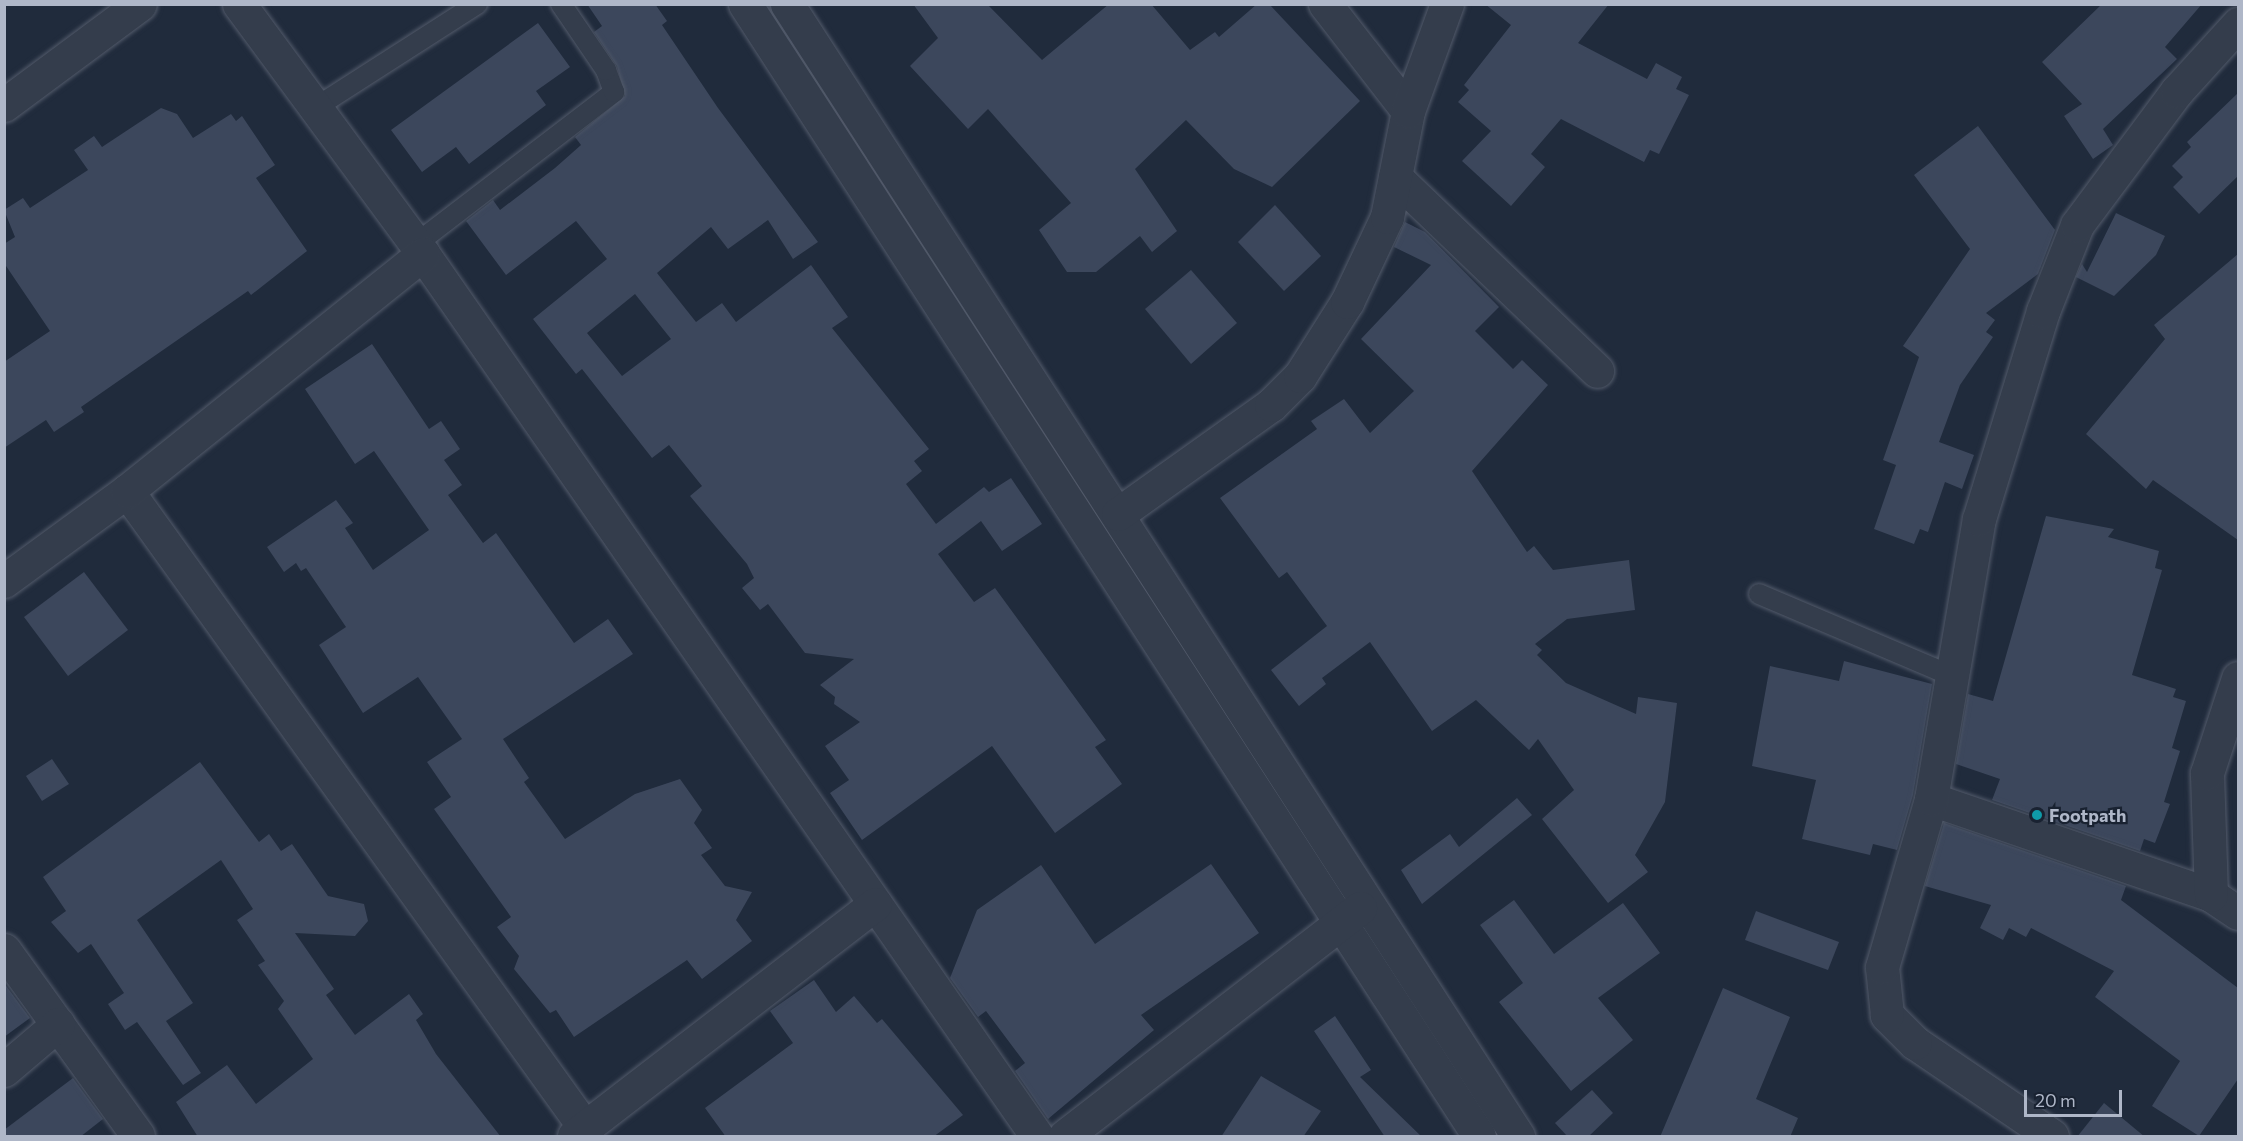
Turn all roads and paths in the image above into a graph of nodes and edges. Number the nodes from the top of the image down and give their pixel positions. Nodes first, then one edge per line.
1 (140, 4) edge
2 (239, 4) edge
3 (477, 4) edge
4 (561, 4) edge
5 (745, 4) edge
6 (787, 4) edge
7 (1325, 4) edge
8 (1447, 4) edge
9 (2238, 24) edge
10 (4, 105) edge
11 (315, 108) junction
12 (1408, 111) junction
13 (1395, 177) junction
14 (419, 249) junction
15 (1597, 370) dead end
16 (128, 491) junction
17 (1118, 514) junction
18 (4, 581) edge
19 (1759, 594) dead end
20 (1955, 677) junction
21 (2238, 678) edge
22 (1931, 799) junction
23 (2211, 896) junction
24 (1369, 901) junction
25 (875, 904) junction
26 (2238, 913) edge
27 (1341, 921) junction
28 (4, 950) edge
29 (58, 1024) junction
30 (4, 1070) edge
31 (1463, 1129) edge
32 (580, 1132) edge
33 (138, 1137) edge
34 (1037, 1137) edge
35 (1065, 1137) edge
36 (1518, 1137) edge
37 (2052, 1137) edge

1 - 10 street
2 - 11 street
3 - 11 lane
4 - 14 lane
5 - 27 street
6 - 17 street
7 - 12 street
8 - 12 street
9 - 20 street
11 - 14 street
12 - 13 street
13 - 15 street
13 - 17 street
14 - 16 street
14 - 25 street
16 - 18 street
16 - 32 street
17 - 24 street
19 - 20 lane
20 - 22 street
21 - 23 street
22 - 23 street
22 - 37 street
23 - 26 street
24 - 27 street
24 - 36 street
25 - 32 street
25 - 34 street
27 - 31 street
27 - 35 street
28 - 29 street
29 - 30 street
29 - 33 street

